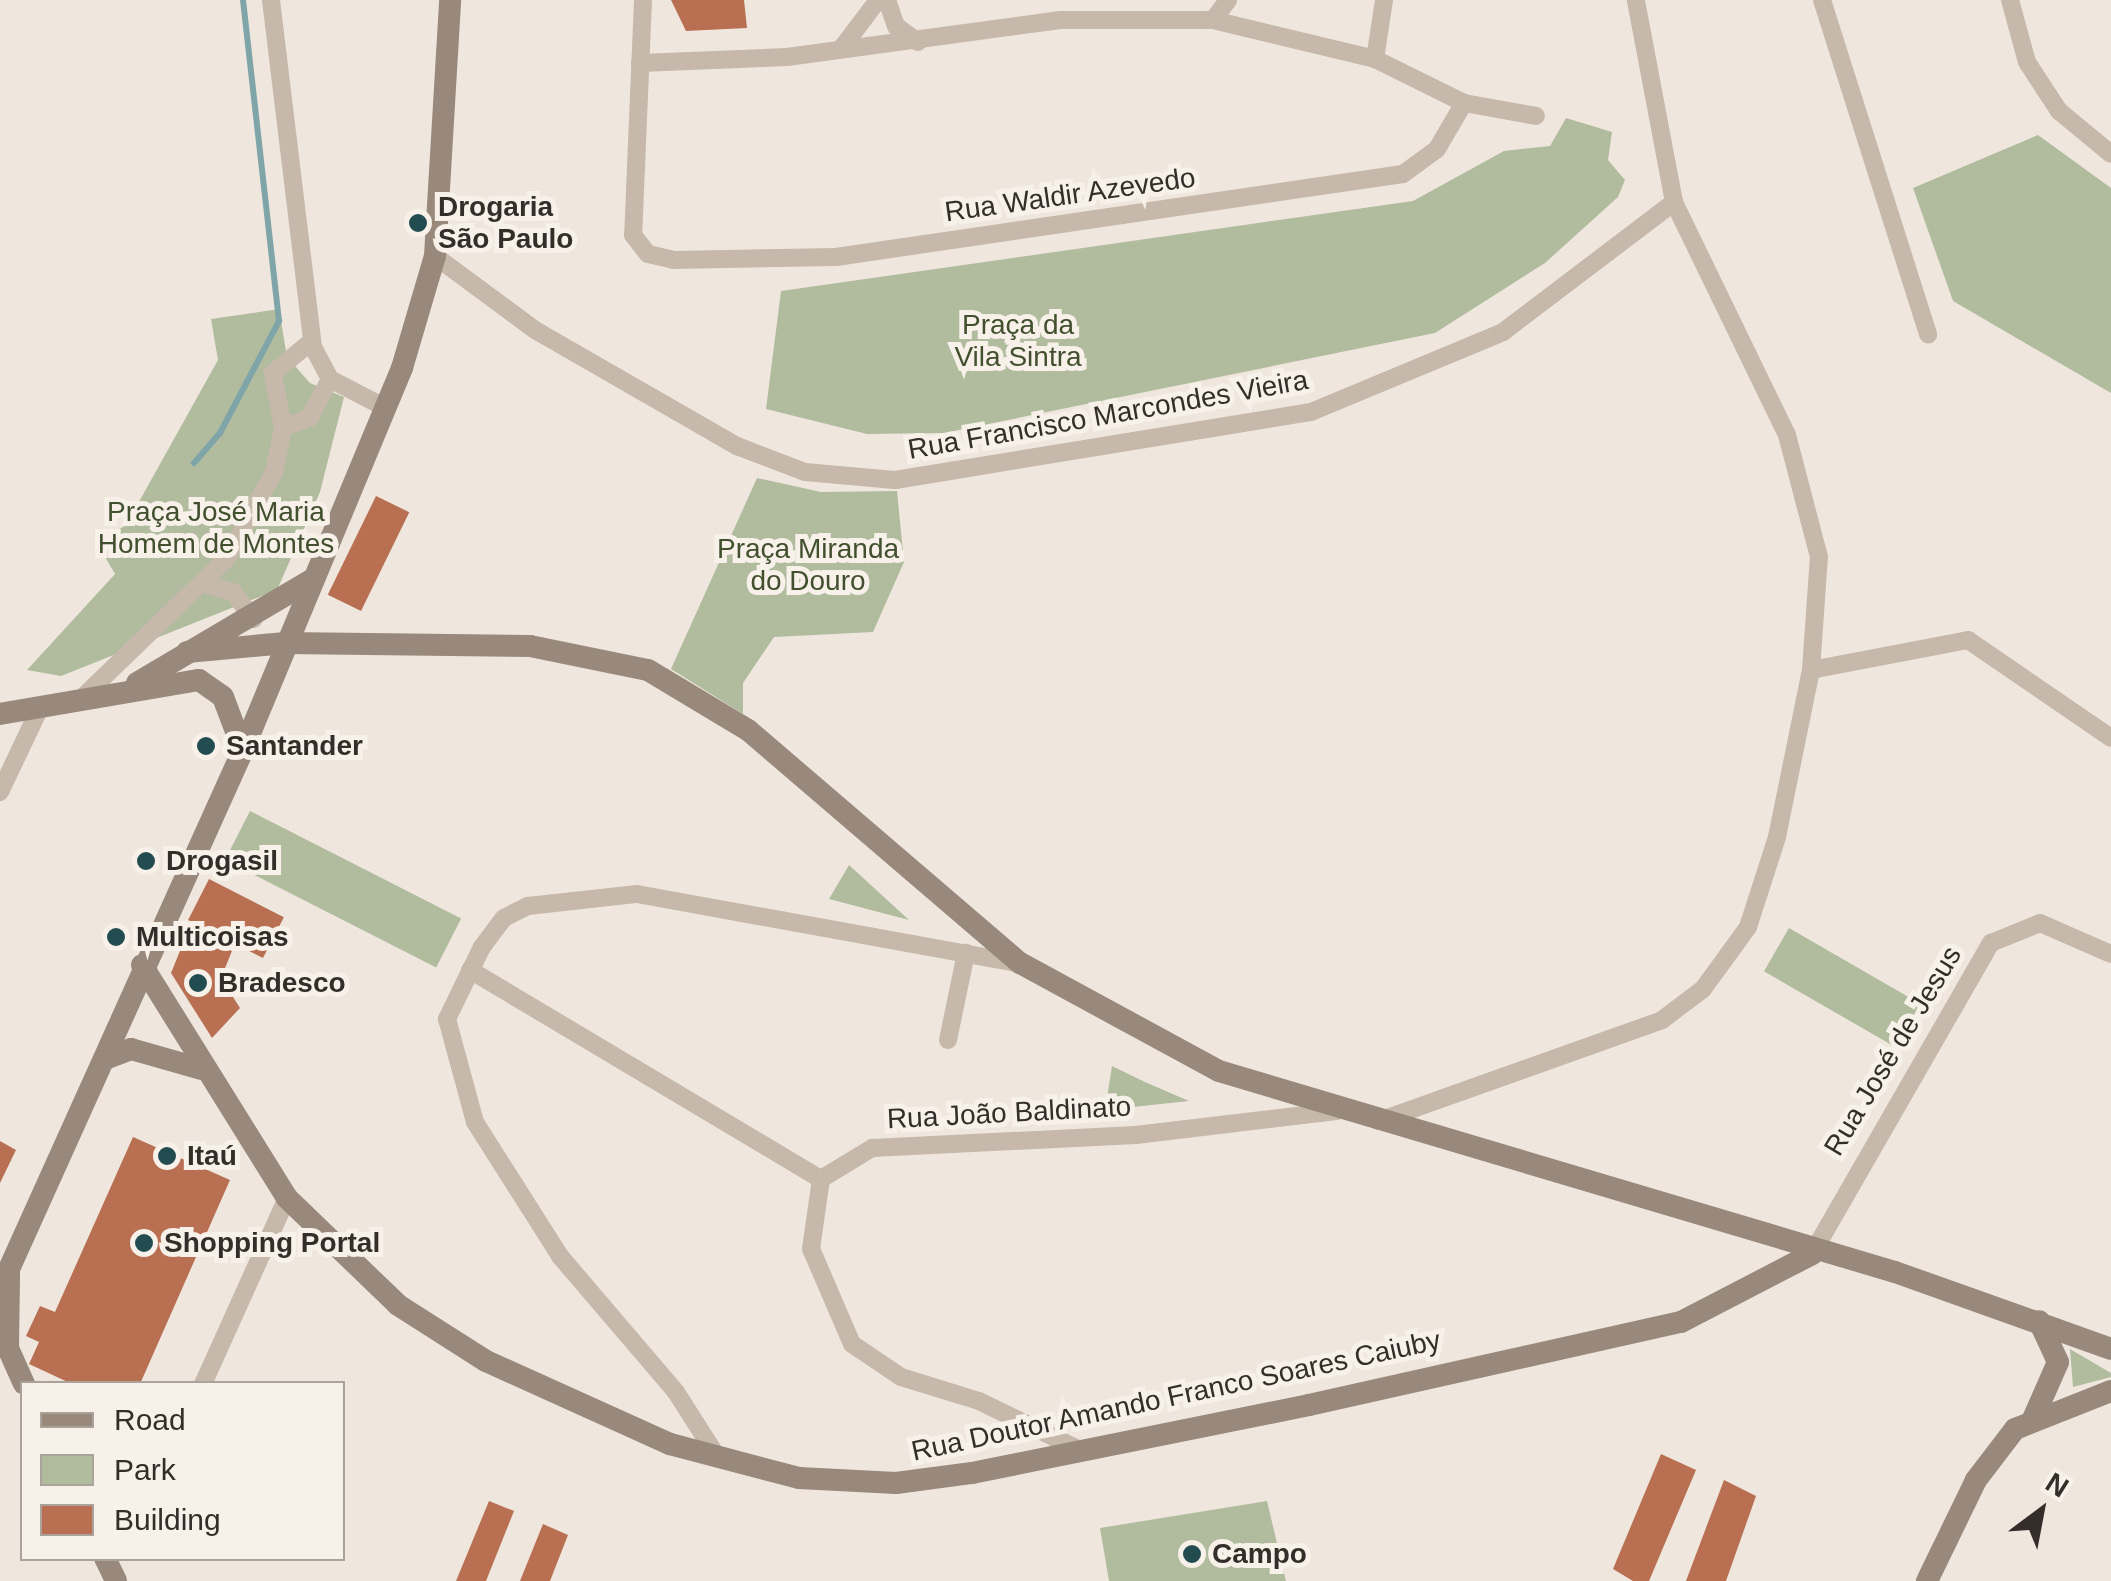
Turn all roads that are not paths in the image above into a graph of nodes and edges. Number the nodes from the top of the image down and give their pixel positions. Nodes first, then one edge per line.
1 (270, 0) edge
2 (450, 0) edge
3 (642, 0) edge
4 (878, 0) edge
5 (887, 0) edge
6 (1228, 0) edge
7 (1384, 0) edge
8 (1636, 0) edge
9 (1822, 0) edge
10 (2010, 0) edge
11 (1213, 20) junction
12 (918, 42) junction
13 (841, 48) junction
14 (1375, 59) junction
15 (640, 62) junction
16 (1464, 103) junction
17 (1536, 116) dead end
18 (2111, 154) edge
19 (1674, 202) junction
20 (435, 256) junction
21 (1928, 335) dead end
22 (312, 341) junction
23 (330, 379) junction
24 (386, 408) junction
25 (283, 428) junction
26 (317, 574) junction
27 (203, 583) junction
28 (253, 619) junction
29 (286, 643) junction
30 (187, 652) junction
31 (1810, 670) junction
32 (131, 687) junction
33 (84, 696) junction
34 (0, 714) edge
35 (37, 714) junction
36 (2111, 738) edge
37 (243, 750) junction
38 (0, 792) edge
39 (966, 954) junction
40 (2111, 954) edge
41 (1020, 963) junction
42 (142, 964) junction
43 (470, 970) junction
44 (948, 1040) dead end
45 (105, 1059) junction
46 (201, 1069) junction
47 (1337, 1112) junction
48 (1374, 1124) junction
49 (821, 1179) junction
50 (287, 1198) junction
51 (1812, 1254) junction
52 (11, 1266) junction
53 (0, 1289) edge
54 (2039, 1321) junction
55 (4, 1340) edge
56 (2111, 1349) edge
57 (21, 1381) edge
58 (204, 1381) edge
59 (2111, 1391) edge
60 (2033, 1419) junction
61 (1080, 1450) junction
62 (718, 1458) junction
63 (1927, 1581) edge

1 - 22 street
2 - 20 street
3 - 15 street
4 - 13 street
5 - 12 street
6 - 11 street
7 - 14 street
8 - 19 street
9 - 21 street
10 - 18 street
11 - 12 street
11 - 14 street
12 - 13 street
13 - 15 street
14 - 16 street
15 - 16 street, Rua Waldir Azevedo
16 - 17 street
19 - 20 street, Rua Francisco Marcondes Vieira
19 - 31 street
20 - 24 street
22 - 23 street
22 - 25 street
23 - 24 street
23 - 25 street
24 - 26 street
25 - 27 street
26 - 28 street
26 - 29 street
27 - 28 street
27 - 33 street
28 - 30 street
29 - 30 street
29 - 37 street
29 - 41 street
30 - 32 street
31 - 36 street
31 - 48 street
32 - 33 street
32 - 37 street
33 - 35 street
34 - 35 street
35 - 38 street
37 - 42 street
39 - 41 street
39 - 43 street
39 - 44 street
40 - 51 street, Rua José de Jesus
41 - 47 street
42 - 45 street
42 - 46 street, Rua Doutor Amando Franco Soares Caiuby
43 - 49 street
43 - 62 street
45 - 46 street
45 - 52 street
46 - 50 street, Rua Doutor Amando Franco Soares Caiuby
47 - 48 street
47 - 49 street, Rua João Baldinato
48 - 51 street
49 - 61 street
50 - 58 street
50 - 62 street, Rua Doutor Amando Franco Soares Caiuby
51 - 54 street
51 - 61 street, Rua Doutor Amando Franco Soares Caiuby
52 - 53 street
52 - 55 street
54 - 56 street
54 - 60 street
55 - 57 street
59 - 60 street
60 - 63 street
61 - 62 street, Rua Doutor Amando Franco Soares Caiuby

